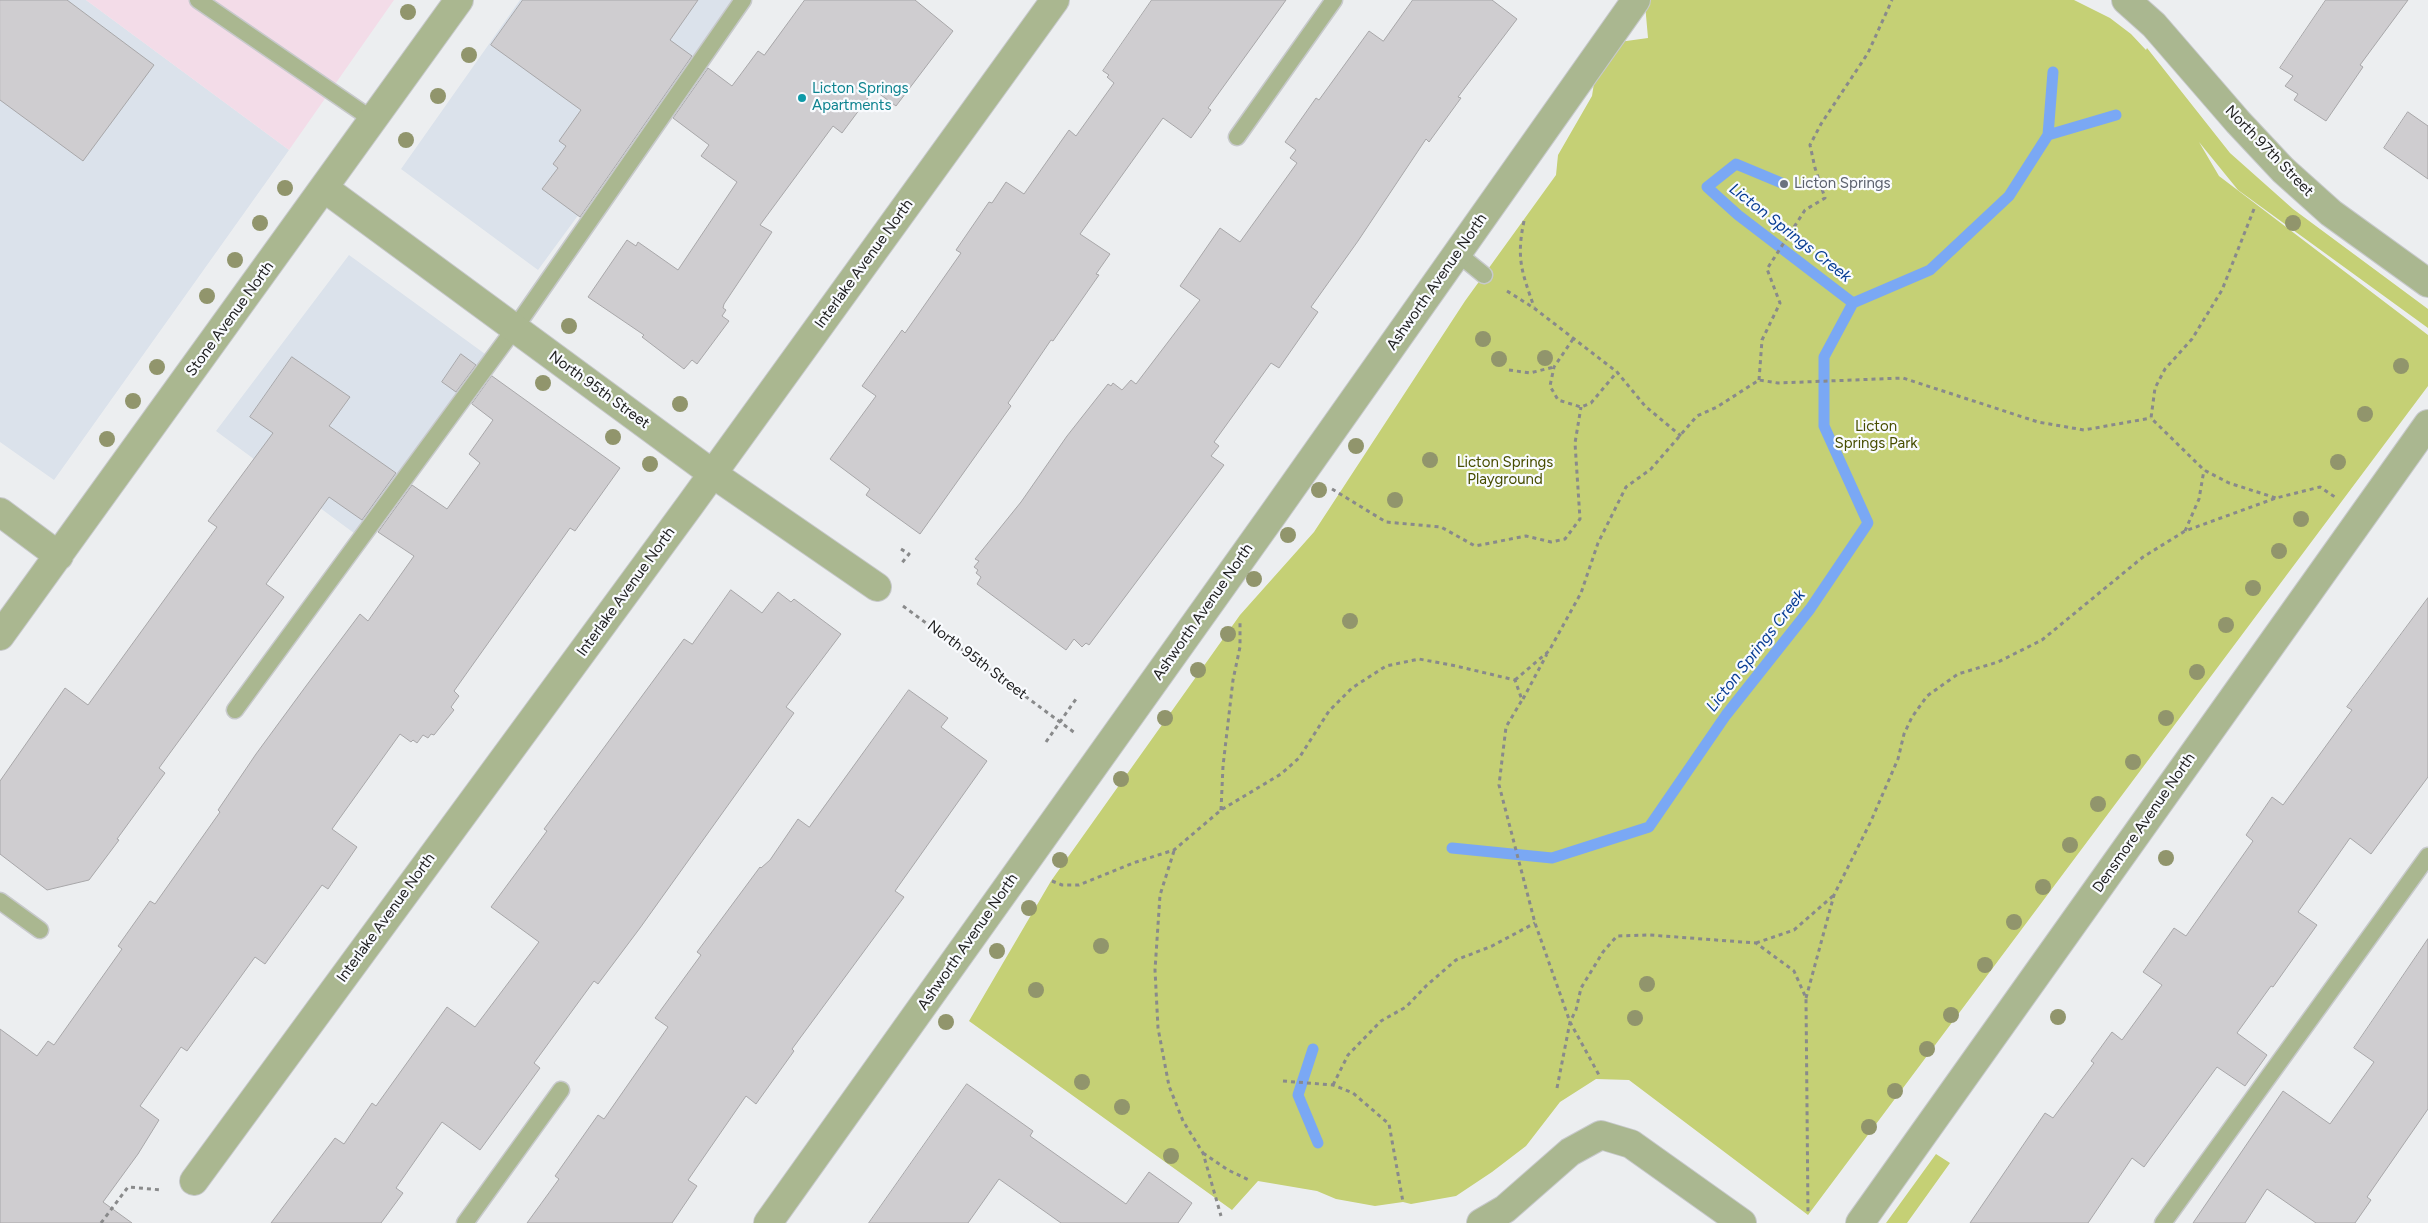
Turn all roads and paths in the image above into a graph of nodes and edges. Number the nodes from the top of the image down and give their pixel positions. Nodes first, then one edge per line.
1 (198, 0) edge
2 (459, 0) edge
3 (743, 0) edge
4 (1054, 0) edge
5 (1334, 0) edge
6 (1636, 0) edge
7 (1892, 0) edge
8 (2140, 4) edge
9 (373, 120) junction
10 (1237, 137) dead end
11 (324, 188) junction
12 (2254, 208) dead end
13 (1525, 218) dead end
14 (1457, 253) junction
15 (1484, 275) dead end
16 (2428, 283) edge
17 (1503, 289) dead end
18 (1534, 308) junction
19 (515, 328) junction
20 (1573, 339) junction
21 (1554, 366) junction
22 (1509, 370) dead end
23 (1617, 372) junction
24 (1759, 380) junction
25 (1581, 407) junction
26 (2151, 418) junction
27 (2428, 424) edge
28 (1681, 436) junction
29 (2204, 470) junction
30 (713, 474) junction
31 (1332, 488) dead end
32 (2276, 498) junction
33 (0, 512) edge
34 (2363, 516) junction
35 (2185, 531) junction
36 (901, 549) dead end
37 (59, 556) junction
38 (900, 567) dead end
39 (878, 587) dead end
40 (902, 605) dead end
41 (1240, 615) dead end
42 (0, 636) edge
43 (1548, 651) junction
44 (1515, 680) junction
45 (1076, 699) dead end
46 (1522, 700) junction
47 (236, 710) dead end
48 (1060, 722) junction
49 (1046, 742) dead end
50 (1222, 810) junction
51 (1174, 850) junction
52 (2428, 856) edge
53 (1051, 881) dead end
54 (1834, 895) junction
55 (0, 901) edge
56 (1535, 923) junction
57 (40, 930) dead end
58 (1756, 942) junction
59 (1806, 998) junction
60 (1570, 1022) junction
61 (1599, 1075) dead end
62 (1283, 1082) dead end
63 (1333, 1085) junction
64 (1557, 1088) dead end
65 (561, 1090) dead end
66 (1203, 1153) junction
67 (194, 1181) joint
68 (1251, 1181) dead end
69 (1403, 1202) dead end
70 (1808, 1215) dead end
71 (1221, 1216) dead end
72 (101, 1223) edge
73 (466, 1223) edge
74 (768, 1223) edge
75 (1481, 1223) edge
76 (1742, 1223) edge
77 (1860, 1223) edge
78 (2163, 1223) edge

1 - 9 lane
2 - 9 street, Stone Avenue North
3 - 19 lane
4 - 30 street, Interlake Avenue North
5 - 10 lane
6 - 14 street, Ashworth Avenue North
7 - 24 path
8 - 16 street, North 97th Street
9 - 11 street, Stone Avenue North
11 - 19 street, North 95th Street
11 - 37 street, Stone Avenue North
12 - 26 path
13 - 18 path
14 - 15 lane
14 - 74 street, Ashworth Avenue North
17 - 18 path
18 - 20 path
19 - 30 street, North 95th Street
19 - 47 lane
20 - 21 path
20 - 23 path
21 - 22 path
21 - 25 path
23 - 25 path
23 - 28 path
24 - 26 path
24 - 28 path
25 - 31 path
26 - 29 path
27 - 34 street, Densmore Avenue North
28 - 43 path
29 - 32 path
29 - 35 path
30 - 39 street, North 95th Street
30 - 67 street, Interlake Avenue North
32 - 34 path
32 - 35 path
33 - 37 street
34 - 77 street, Densmore Avenue North
35 - 54 path
36 - 38 path
37 - 42 street, Stone Avenue North
40 - 48 path, North 95th Street
41 - 50 path
43 - 44 path
43 - 46 path
44 - 46 path
44 - 50 path
45 - 48 path
46 - 56 path
48 - 49 path
50 - 51 path
51 - 53 path
51 - 66 path
52 - 78 lane
54 - 58 path
54 - 59 path
55 - 57 lane
56 - 60 path
56 - 63 path
58 - 59 path
58 - 60 path
59 - 70 path
60 - 61 path
60 - 64 path
62 - 63 path
63 - 69 path
65 - 73 lane
66 - 68 path
66 - 71 path
67 - 72 path
75 - 76 street

